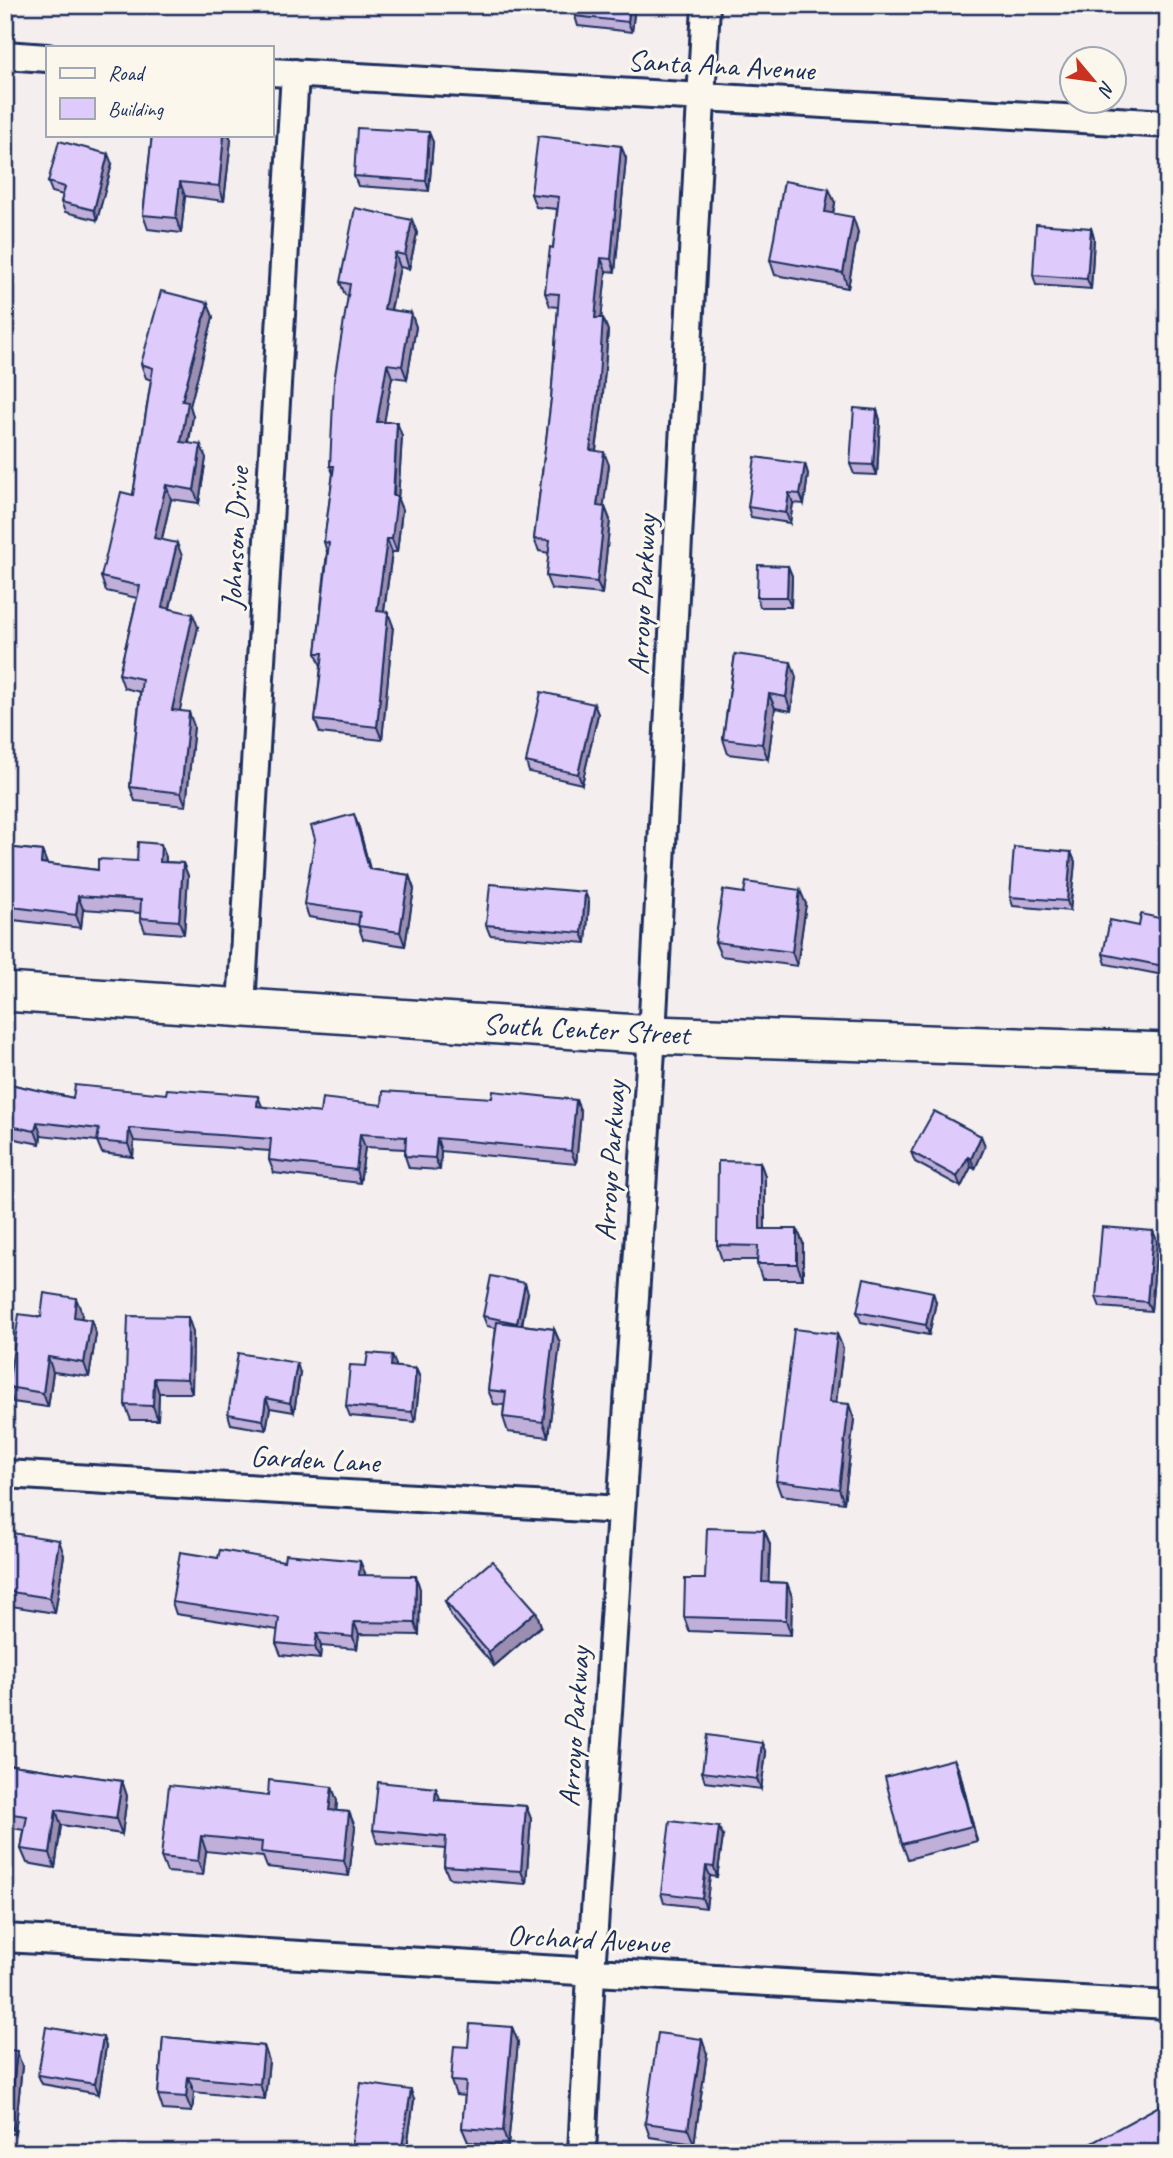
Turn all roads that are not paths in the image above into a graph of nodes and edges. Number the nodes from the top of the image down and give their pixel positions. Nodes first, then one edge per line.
1 (706, 5) edge
2 (5, 55) edge
3 (46, 58) edge
4 (283, 73) edge
5 (701, 97) junction
6 (1168, 124) edge
7 (5, 992) edge
8 (242, 1007) junction
9 (652, 1035) junction
10 (1168, 1052) edge
11 (5, 1474) edge
12 (621, 1510) junction
13 (5, 1938) edge
14 (591, 1973) junction
15 (1168, 2005) edge
16 (582, 2153) edge

1 - 5 street, Arroyo Parkway
2 - 3 street
4 - 5 street, Santa Ana Avenue
4 - 8 street, Johnson Drive
5 - 6 street, Santa Ana Avenue
5 - 9 street, Arroyo Parkway
7 - 8 street, South Center Street
8 - 9 street, South Center Street
9 - 10 street, South Center Street
9 - 12 street, Arroyo Parkway
11 - 12 street, Garden Lane
12 - 14 street, Arroyo Parkway
13 - 14 street, Orchard Avenue
14 - 15 street, Orchard Avenue
14 - 16 street, Arroyo Parkway

